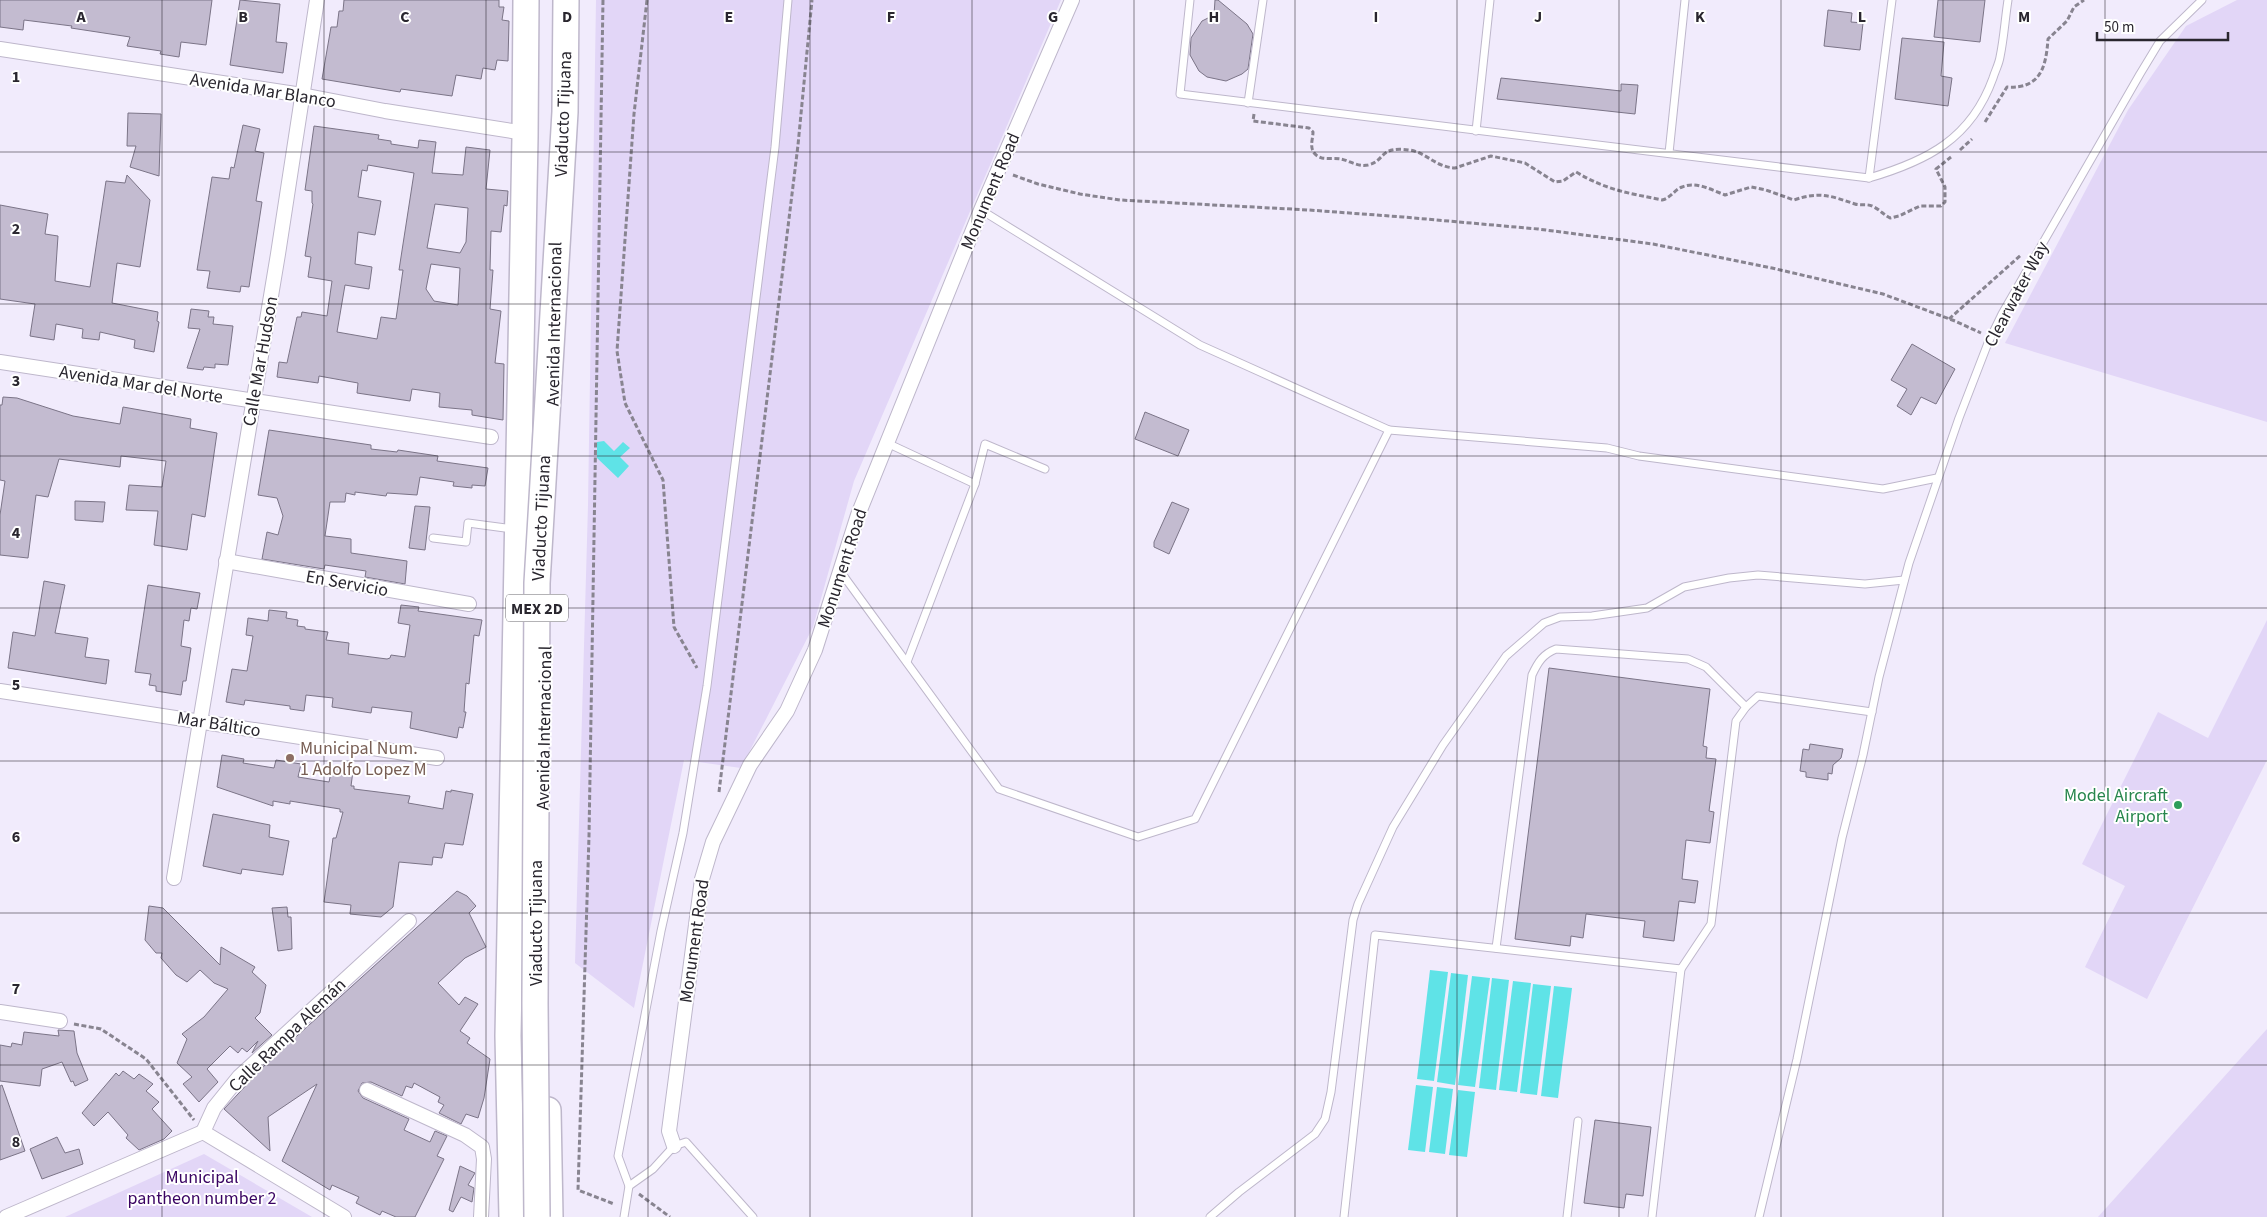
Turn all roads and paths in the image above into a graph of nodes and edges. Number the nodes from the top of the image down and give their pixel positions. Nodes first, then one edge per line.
1 (317, 0) edge
2 (526, 0) edge
3 (560, 0) edge
4 (566, 0) edge
5 (603, 0) edge
6 (647, 0) edge
7 (788, 0) edge
8 (812, 0) edge
9 (1072, 0) edge
10 (1190, 0) edge
11 (1263, 0) edge
12 (1490, 0) edge
13 (1684, 0) edge
14 (1892, 0) edge
15 (2008, 0) edge
16 (2202, 0) edge
17 (0, 49) edge
18 (302, 95) junction
19 (1248, 102) junction
20 (1476, 131) junction
21 (525, 132) junction
22 (1669, 153) junction
23 (998, 169) junction
24 (1868, 178) junction
25 (981, 210) junction
26 (2024, 252) dead end
27 (1949, 319) junction
28 (1990, 338) junction
29 (0, 362) edge
30 (253, 401) junction
31 (1389, 430) junction
32 (491, 437) dead end
33 (887, 442) junction
34 (1045, 469) dead end
35 (1937, 478) junction
36 (975, 484) junction
37 (518, 530) junction
38 (433, 538) dead end
39 (226, 561) junction
40 (840, 571) junction
41 (1904, 580) junction
42 (469, 604) dead end
43 (906, 662) junction
44 (707, 686) junction
45 (0, 691) edge
46 (1746, 707) junction
47 (1872, 712) junction
48 (202, 721) junction
49 (437, 758) dead end
50 (719, 794) dead end
51 (174, 878) dead end
52 (409, 921) dead end
53 (1496, 948) junction
54 (1681, 969) junction
55 (0, 1012) edge
56 (60, 1021) joint
57 (508, 1036) junction
58 (367, 1090) dead end
59 (1578, 1121) dead end
60 (203, 1132) junction
61 (674, 1146) junction
62 (629, 1186) junction
63 (626, 1208) junction
64 (6, 1217) edge
65 (344, 1217) edge
66 (481, 1217) edge
67 (495, 1217) edge
68 (512, 1217) edge
69 (526, 1217) edge
70 (537, 1217) edge
71 (550, 1217) edge
72 (624, 1217) edge
73 (670, 1217) edge
74 (753, 1217) edge
75 (1210, 1217) edge
76 (1344, 1217) edge
77 (1567, 1217) edge
78 (1652, 1217) edge
79 (1759, 1217) edge

1 - 18 street, Calle Mar Hudson
2 - 21 highway, Avenida Internacional
2 - 69 highway, Viaducto Tijuana / MEX 2D
3 - 71 highway, Avenida Internacional
4 - 70 highway, Viaducto Tijuana / MEX 2D, bridge
5 - 63 path
6 - 44 path
7 - 44 lane
8 - 50 path
9 - 23 street, Monument Road
10 - 19 lane
11 - 19 lane
12 - 20 lane
13 - 22 lane
14 - 24 lane
15 - 24 lane
16 - 28 lane, Clearwater Way
17 - 18 street, Avenida Mar Blanco
18 - 21 street, Avenida Mar Blanco
18 - 30 street, Calle Mar Hudson
19 - 20 lane
20 - 22 lane
21 - 37 highway, Avenida Internacional
22 - 24 lane
23 - 25 street, Monument Road
23 - 27 path
25 - 31 lane
25 - 33 street, Monument Road
26 - 27 path
27 - 28 path
28 - 35 lane, Clearwater Way
29 - 30 street, Avenida Mar del Norte
30 - 32 street, Avenida Mar del Norte
30 - 39 street, Calle Mar Hudson
31 - 35 lane
31 - 43 lane
33 - 36 lane
33 - 40 street, Monument Road
34 - 36 lane
35 - 41 lane, Clearwater Way
36 - 43 lane
37 - 38 lane
37 - 57 highway, Avenida Internacional
39 - 42 street, En Servicio
39 - 48 street, Calle Mar Hudson
40 - 43 lane
40 - 61 street, Monument Road
41 - 47 lane, Clearwater Way
41 - 75 lane
44 - 62 lane
45 - 48 street, Mar Báltico
46 - 47 lane
46 - 53 lane
46 - 54 lane
47 - 79 lane, Clearwater Way
48 - 49 street, Mar Báltico
48 - 51 street, Calle Mar Hudson
52 - 60 street, Calle Rampa Alemán
53 - 54 lane
53 - 76 lane
54 - 78 lane
55 - 56 street
56 - 60 path
57 - 67 highway
57 - 68 highway, Avenida Internacional
58 - 66 street
59 - 77 lane
60 - 64 street
60 - 65 street
61 - 62 lane
61 - 74 lane
62 - 63 lane
62 - 73 path
63 - 72 lane

